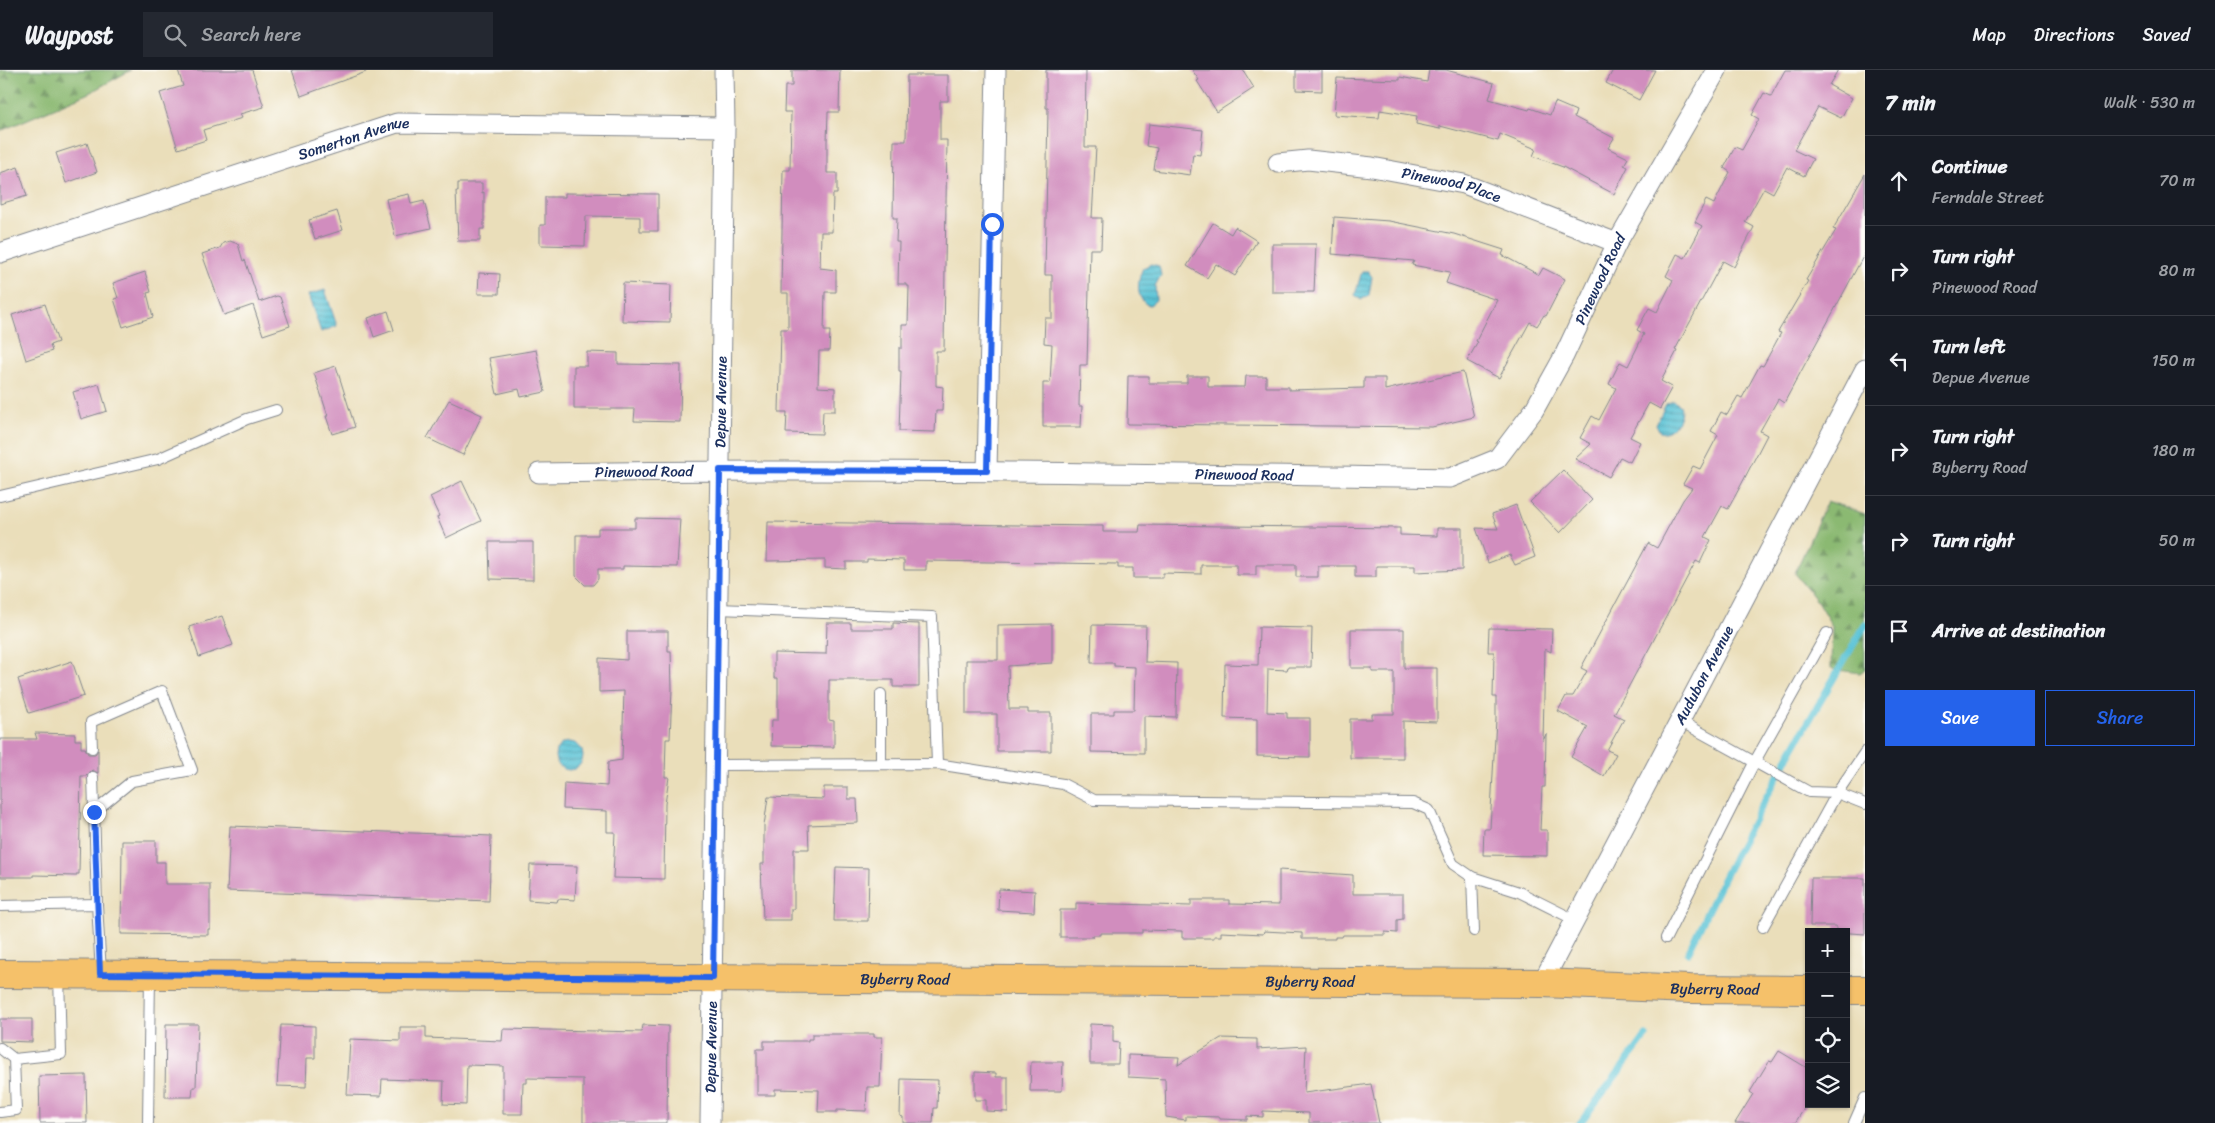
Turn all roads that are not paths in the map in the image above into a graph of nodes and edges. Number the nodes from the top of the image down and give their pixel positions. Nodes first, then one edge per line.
1 (724, 70) edge
2 (996, 70) edge
3 (1716, 70) edge
4 (725, 127) junction
5 (1278, 163) dead end
6 (1617, 243) junction
7 (0, 253) edge
8 (1865, 369) edge
9 (276, 410) dead end
10 (720, 470) junction
11 (987, 471) junction
12 (539, 473) dead end
13 (0, 496) edge
14 (718, 609) junction
15 (1827, 634) dead end
16 (881, 694) dead end
17 (1680, 722) junction
18 (92, 748) dead end
19 (1865, 752) edge
20 (881, 764) junction
21 (937, 764) junction
22 (716, 765) junction
23 (1758, 766) junction
24 (93, 777) dead end
25 (1837, 793) junction
26 (1865, 804) edge
27 (94, 812) junction
28 (1472, 877) junction
29 (97, 904) junction
30 (0, 906) edge
31 (1575, 920) junction
32 (1763, 927) dead end
33 (1474, 931) dead end
34 (1666, 938) dead end
35 (0, 974) edge
36 (59, 974) junction
37 (100, 974) junction
38 (150, 974) junction
39 (713, 978) junction
40 (1542, 983) junction
41 (1805, 990) edge
42 (1850, 990) edge
43 (1865, 990) edge
44 (0, 1048) edge
45 (14, 1059) junction
46 (1865, 1098) edge
47 (0, 1112) edge
48 (148, 1123) edge
49 (710, 1123) edge
50 (1854, 1123) edge

1 - 4 street, Depue Avenue
2 - 11 street
3 - 6 street, Pinewood Road
4 - 7 street, Somerton Avenue
4 - 10 street, Depue Avenue
5 - 6 street, Pinewood Place
6 - 11 street, Pinewood Road
8 - 17 street, Audubon Avenue
9 - 13 lane
10 - 11 street, Pinewood Road
10 - 12 street, Pinewood Road
10 - 14 street, Depue Avenue
14 - 21 lane
14 - 22 street, Depue Avenue
15 - 23 lane
16 - 20 lane
17 - 23 lane
17 - 31 street, Audubon Avenue
18 - 27 lane
19 - 25 lane
20 - 21 lane
20 - 22 lane
21 - 28 lane
22 - 39 street, Depue Avenue
23 - 25 lane
23 - 34 lane
24 - 27 lane
25 - 26 lane
25 - 32 lane
27 - 29 lane
28 - 31 lane
28 - 33 lane
29 - 30 lane
29 - 37 lane
31 - 40 street, Audubon Avenue
35 - 36 main road, Byberry Road
36 - 37 main road, Byberry Road
36 - 45 lane
37 - 38 main road, Byberry Road
38 - 39 main road, Byberry Road
38 - 48 lane
39 - 40 main road, Byberry Road
39 - 49 street, Depue Avenue
40 - 41 main road, Byberry Road
42 - 43 main road
44 - 45 lane
45 - 47 lane
46 - 50 lane

